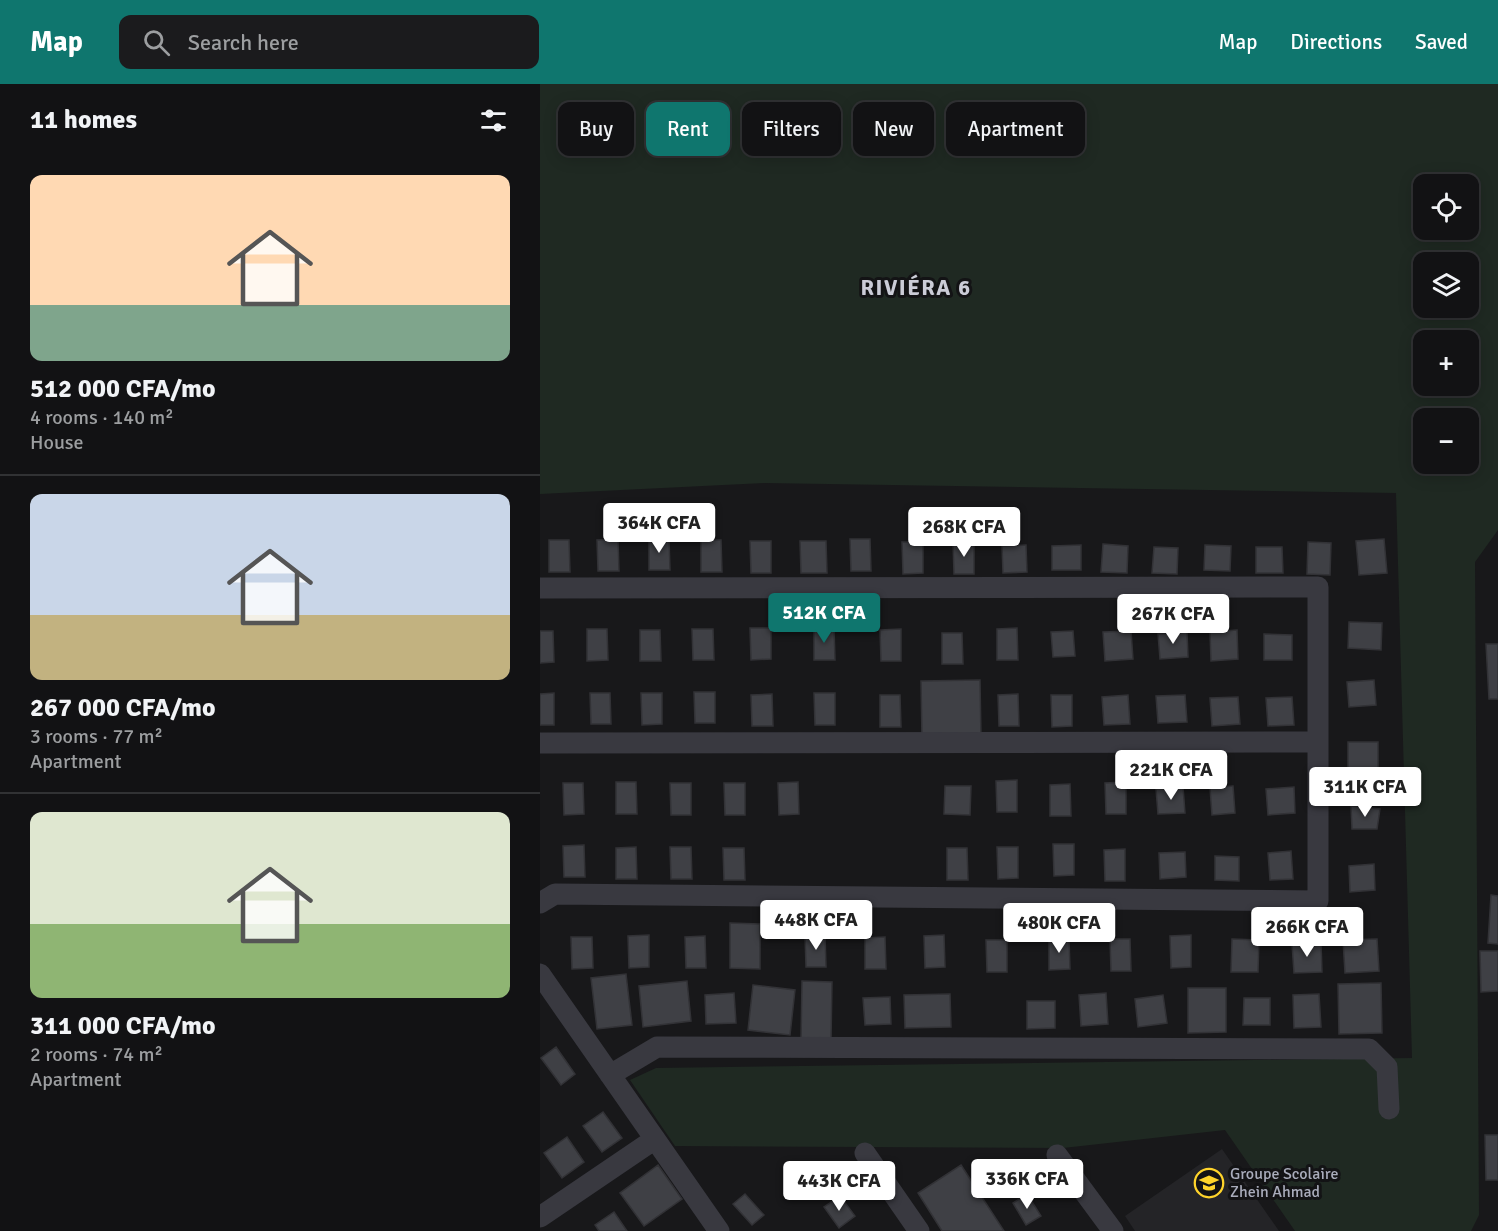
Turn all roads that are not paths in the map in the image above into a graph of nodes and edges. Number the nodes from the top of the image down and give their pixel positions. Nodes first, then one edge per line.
1 (540, 588) edge
2 (1317, 742) junction
3 (540, 743) edge
4 (540, 903) edge
5 (540, 974) edge
6 (547, 1002) edge
7 (610, 1075) junction
8 (1389, 1109) dead end
9 (655, 1139) junction
10 (865, 1153) dead end
11 (1057, 1155) dead end
12 (540, 1217) edge
13 (719, 1231) edge
14 (920, 1231) edge
15 (1113, 1231) edge

1 - 2 street
2 - 3 street
2 - 4 street
5 - 6 street
6 - 7 street
7 - 8 street
7 - 9 street
9 - 12 street
9 - 13 street
10 - 14 street
11 - 15 street

